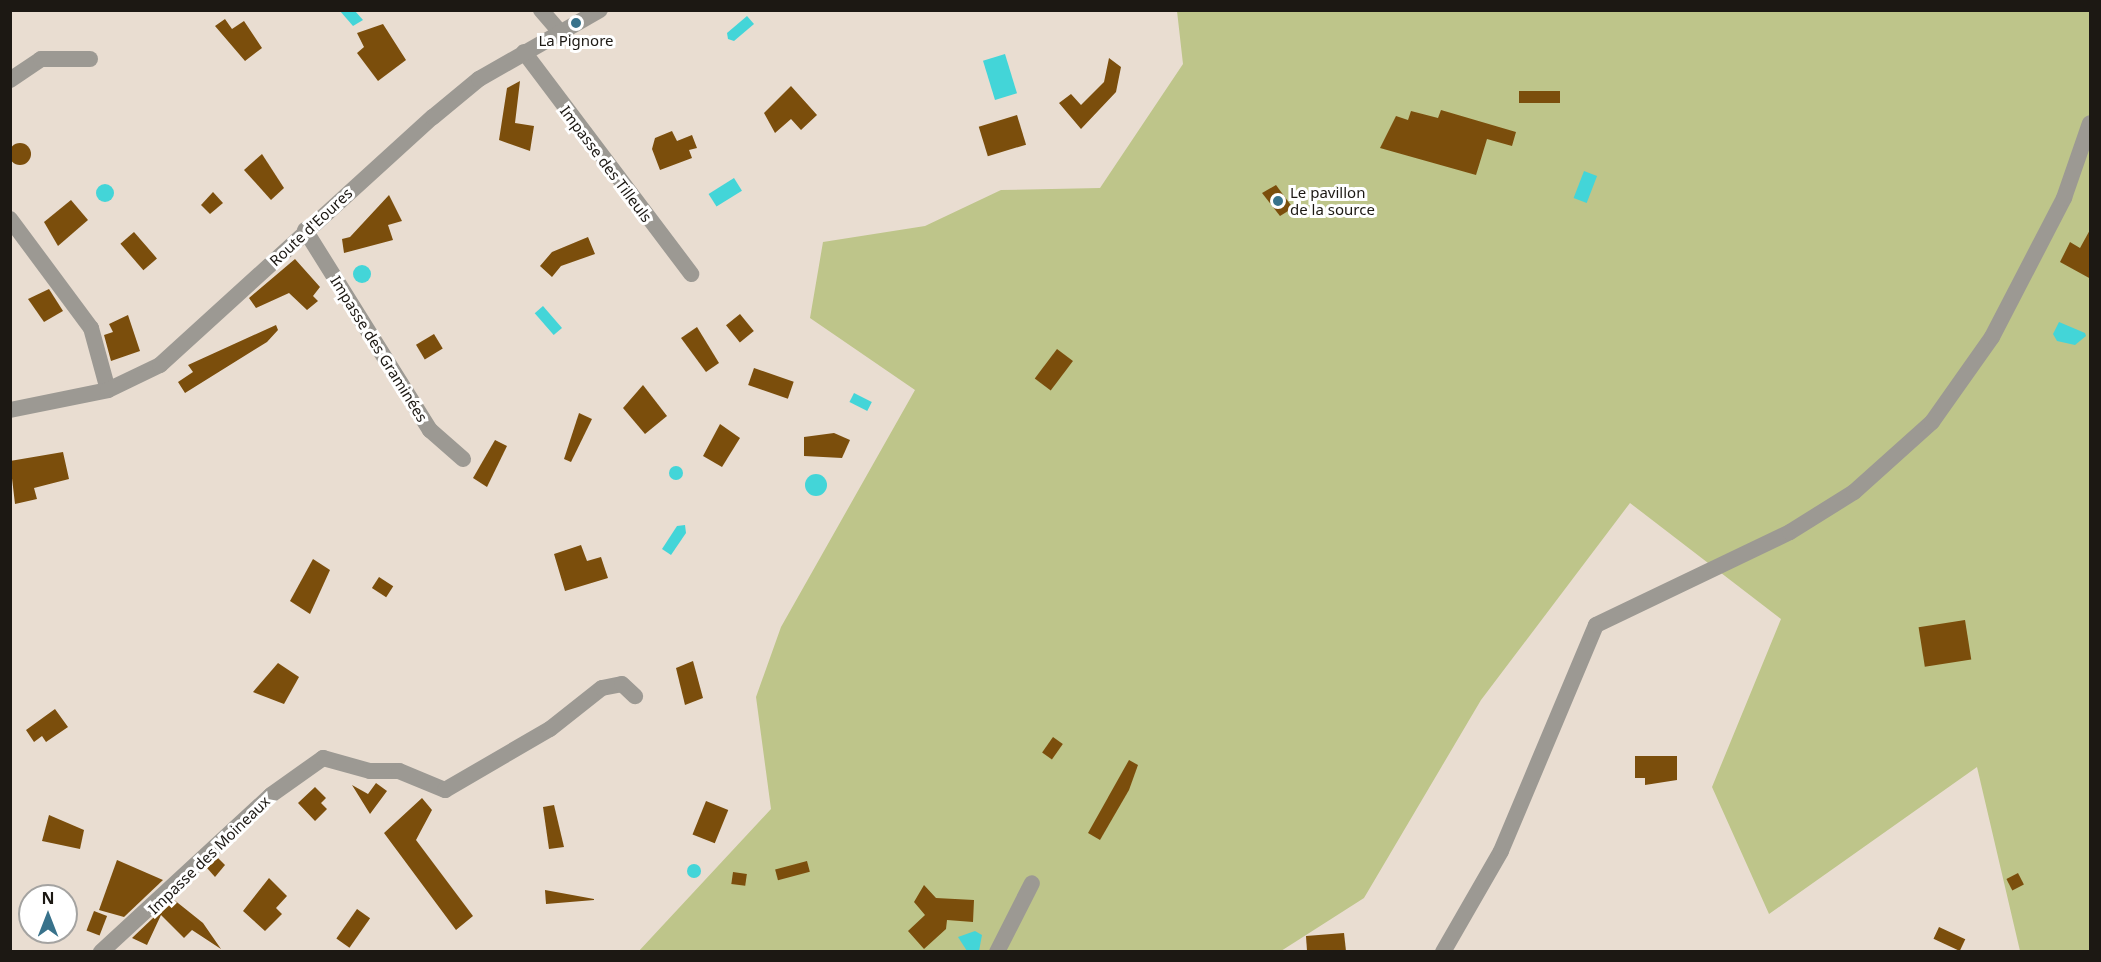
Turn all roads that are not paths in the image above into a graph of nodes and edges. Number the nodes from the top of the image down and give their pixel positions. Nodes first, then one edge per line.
1 (541, 10) edge
2 (600, 10) edge
3 (560, 32) junction
4 (524, 52) junction
5 (90, 59) dead end
6 (10, 80) edge
7 (2091, 123) edge
8 (10, 219) edge
9 (305, 230) junction
10 (691, 274) dead end
11 (108, 390) junction
12 (10, 410) edge
13 (463, 459) dead end
14 (635, 696) dead end
15 (1032, 883) dead end
16 (101, 951) edge
17 (997, 951) edge
18 (1443, 951) edge

1 - 3 street
2 - 3 street, Route d'Eoures
3 - 4 street, Route d'Eoures
4 - 9 street, Route d'Eoures
4 - 10 street, Impasse des Tilleuls
5 - 6 street
7 - 18 street
8 - 11 street
9 - 11 street, Route d'Eoures
9 - 13 street, Impasse des Graminées
11 - 12 street, Route d'Eoures
14 - 16 street, Impasse des Moineaux
15 - 17 street

